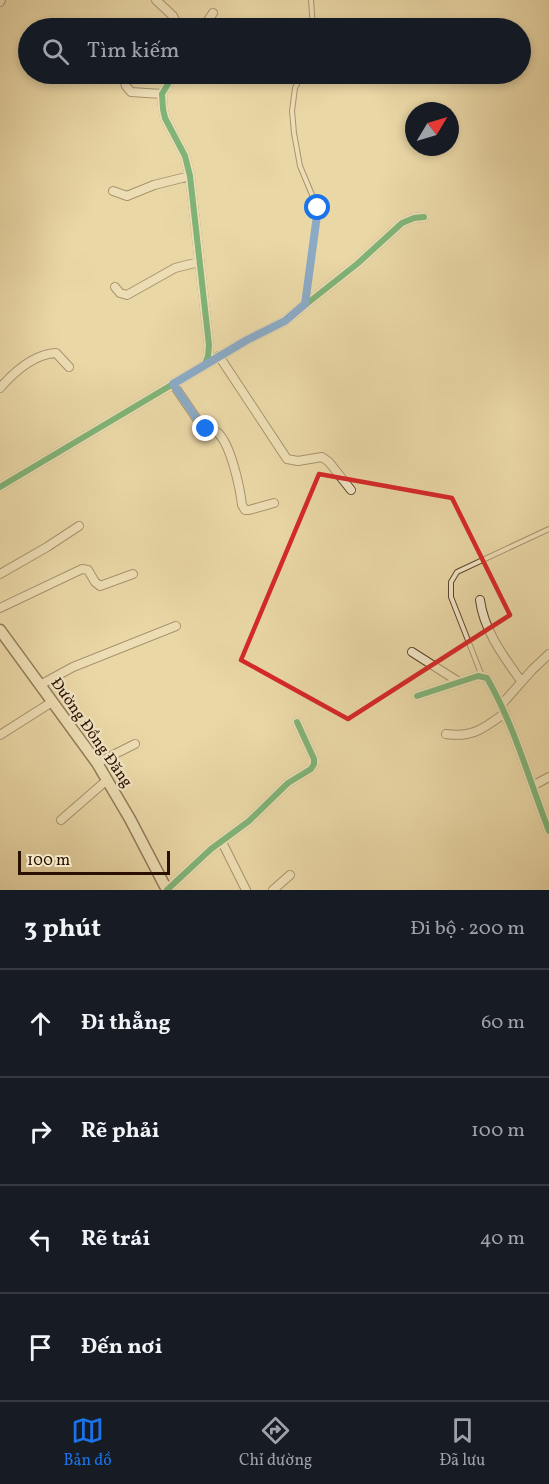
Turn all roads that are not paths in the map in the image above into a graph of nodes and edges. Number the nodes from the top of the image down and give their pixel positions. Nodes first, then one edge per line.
1 (156, 0) edge
2 (311, 0) edge
3 (213, 13) dead end
4 (174, 18) edge
5 (210, 18) edge
6 (312, 18) edge
7 (126, 84) edge
8 (168, 84) edge
9 (297, 84) edge
10 (162, 94) junction
11 (190, 176) junction
12 (113, 191) dead end
13 (424, 217) dead end
14 (199, 262) junction
15 (115, 287) dead end
16 (305, 304) junction
17 (219, 356) junction
18 (205, 364) junction
19 (69, 367) dead end
20 (173, 384) junction
21 (0, 388) edge
22 (0, 487) edge
23 (351, 490) dead end
24 (274, 503) dead end
25 (79, 526) dead end
26 (549, 529) edge
27 (0, 574) edge
28 (133, 574) dead end
29 (480, 600) dead end
30 (0, 608) edge
31 (176, 626) dead end
32 (0, 631) edge
33 (412, 652) dead end
34 (549, 654) edge
35 (482, 676) junction
36 (521, 681) junction
37 (459, 682) junction
38 (40, 685) junction
39 (417, 696) dead end
40 (52, 702) junction
41 (502, 704) junction
42 (505, 713) junction
43 (297, 722) dead end
44 (446, 734) dead end
45 (0, 735) edge
46 (135, 744) dead end
47 (97, 763) junction
48 (549, 777) edge
49 (107, 780) junction
50 (534, 785) junction
51 (62, 820) dead end
52 (549, 831) edge
53 (222, 842) junction
54 (290, 874) dead end
55 (167, 890) edge
56 (246, 890) edge
57 (273, 890) edge

1 - 4 street
2 - 6 lane
3 - 5 street
7 - 10 street
8 - 10 street
9 - 16 lane
10 - 11 street
11 - 12 street
11 - 14 street
13 - 16 street
14 - 15 street
14 - 18 street
16 - 17 street
17 - 18 street
17 - 23 street
18 - 20 street
19 - 21 street
20 - 22 street
20 - 24 street
25 - 27 street
26 - 35 lane
28 - 30 street
29 - 36 street
31 - 38 street
32 - 38 main road, Đường Đồng Đăng
33 - 37 street
34 - 36 street
35 - 37 street
35 - 41 street
36 - 41 street
37 - 39 street
38 - 40 main road, Đường Đồng Đăng
40 - 45 street
40 - 47 main road, Đường Đồng Đăng
41 - 42 street
42 - 44 street
42 - 50 street
43 - 53 street
46 - 47 street
47 - 49 main road, Đường Đồng Đăng
48 - 50 street
49 - 51 street
49 - 55 main road, Đường Đồng Đăng
50 - 52 street
53 - 55 street
53 - 56 street
54 - 57 street

